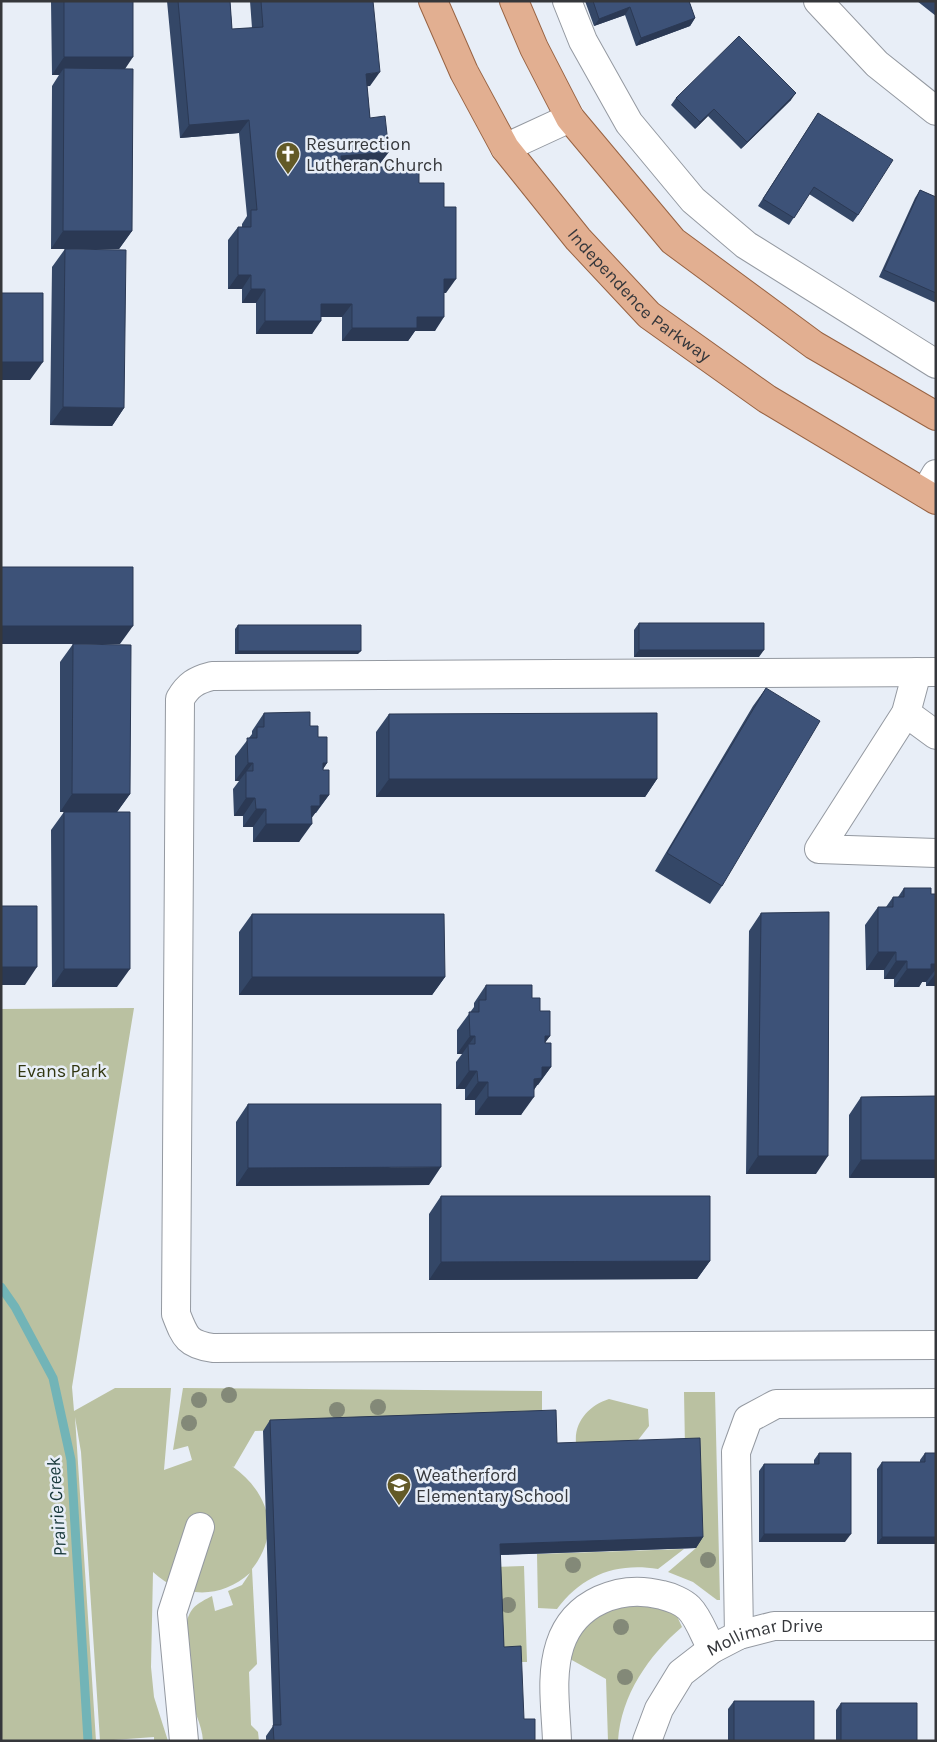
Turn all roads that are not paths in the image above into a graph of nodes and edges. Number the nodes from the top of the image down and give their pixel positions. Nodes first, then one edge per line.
1 (433, 1) edge
2 (514, 1) edge
3 (566, 1) edge
4 (818, 1) edge
5 (936, 111) edge
6 (570, 118) junction
7 (506, 148) junction
8 (936, 364) edge
9 (936, 416) edge
10 (932, 489) edge
11 (926, 672) edge
12 (906, 713) junction
13 (936, 736) edge
14 (936, 853) edge
15 (936, 1345) edge
16 (936, 1403) edge
17 (200, 1527) dead end
18 (936, 1626) edge
19 (739, 1635) junction
20 (712, 1648) junction
21 (184, 1741) edge
22 (557, 1741) edge
23 (647, 1741) edge

1 - 7 main road, Independence Parkway
2 - 6 main road
3 - 8 street
4 - 5 street
6 - 7 street
6 - 9 main road
7 - 10 main road, Independence Parkway
11 - 12 street
11 - 15 street
12 - 13 street
12 - 14 street
16 - 19 street
17 - 21 street
18 - 19 street, Mollimar Drive
19 - 20 street, Mollimar Drive
20 - 22 street
20 - 23 street, Mollimar Drive

